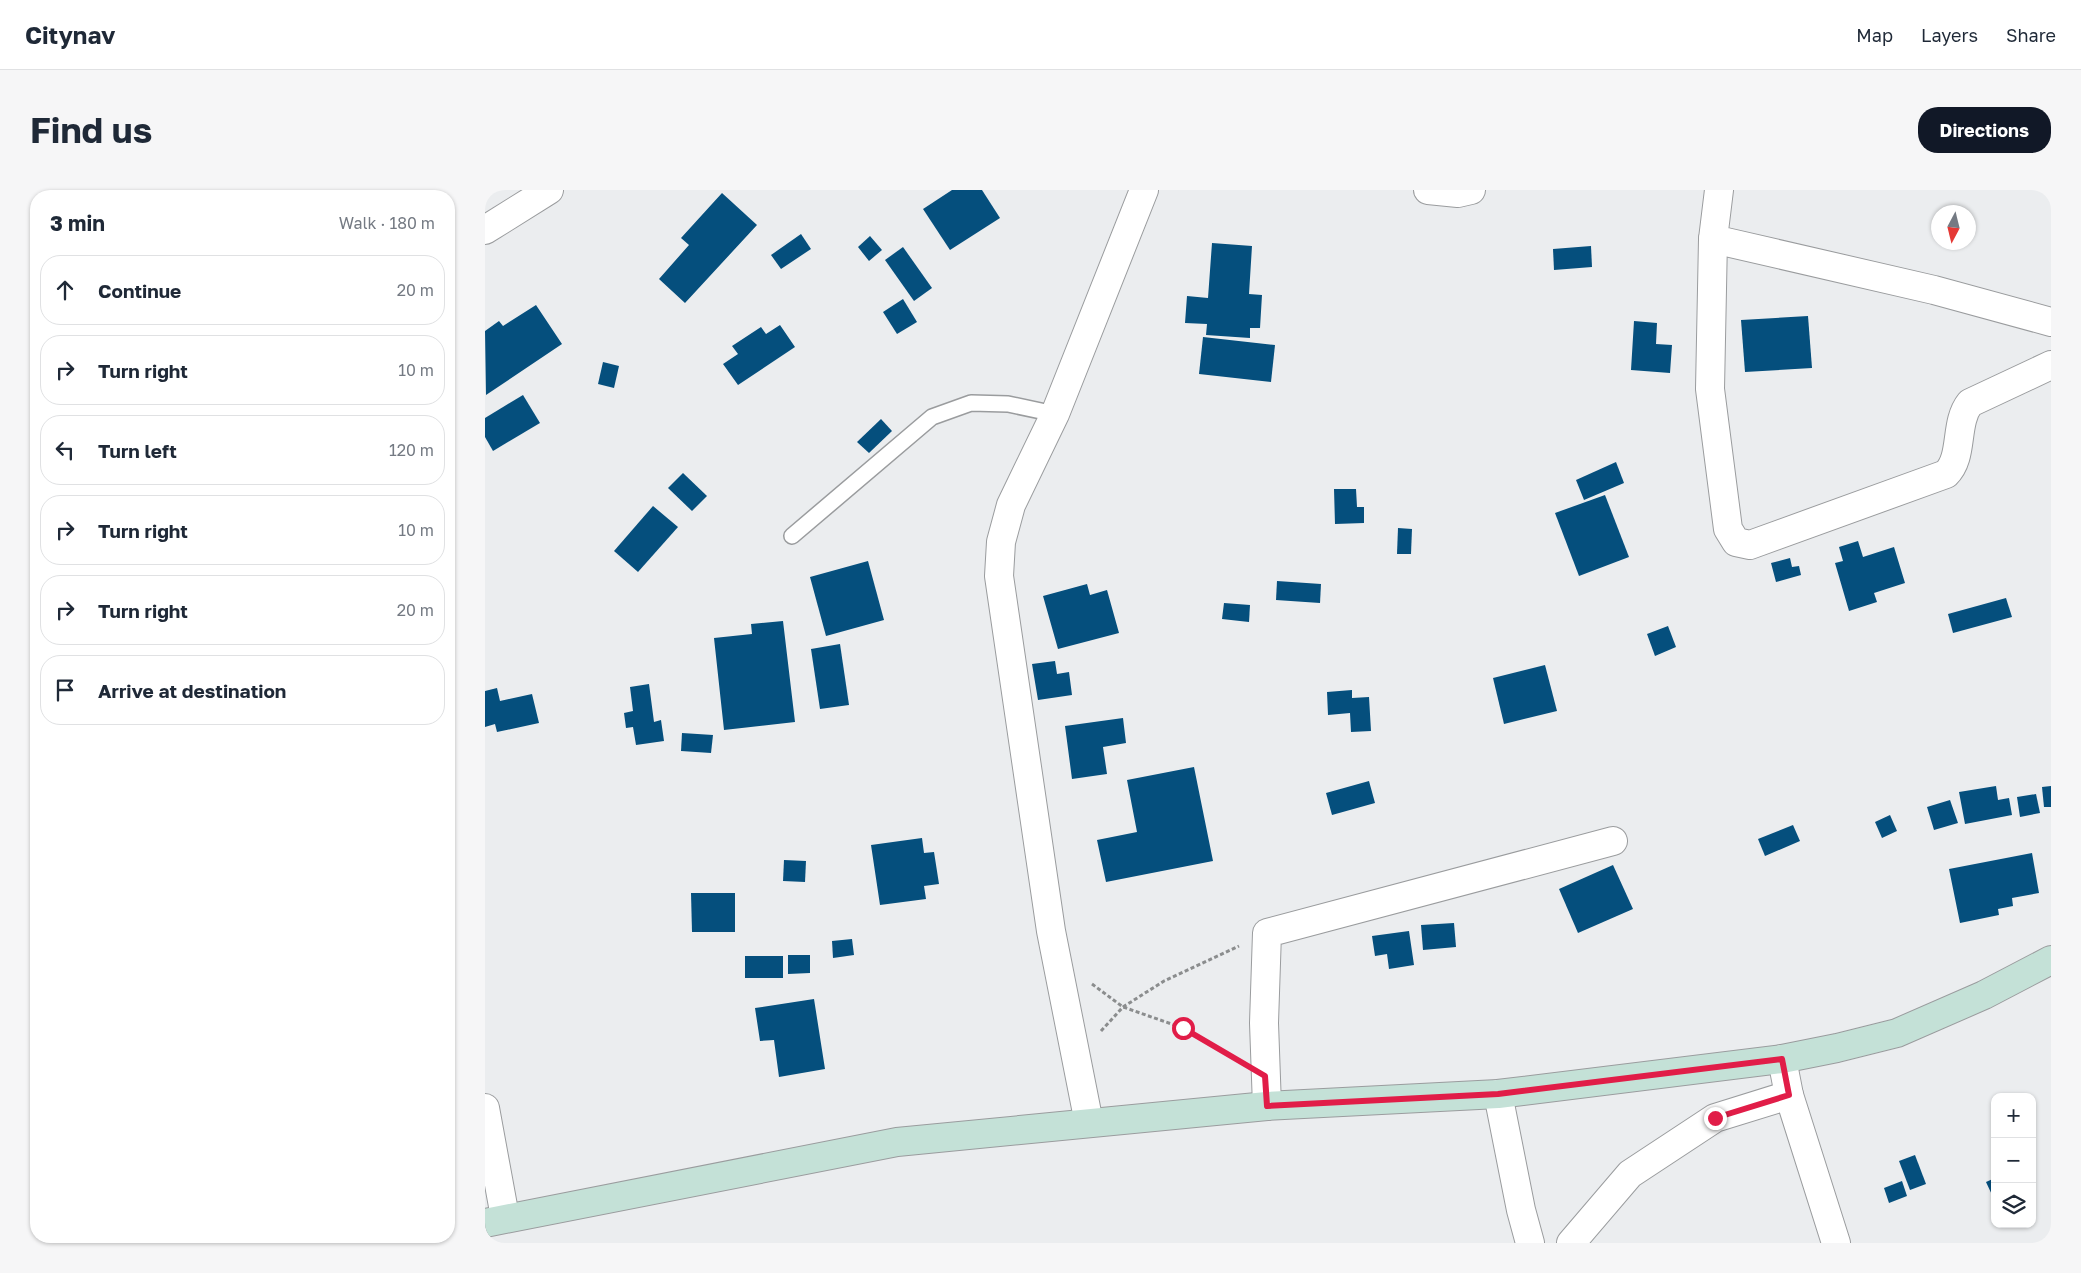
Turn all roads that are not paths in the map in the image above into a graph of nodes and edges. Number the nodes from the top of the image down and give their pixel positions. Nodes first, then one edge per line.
1 (549, 190) edge
2 (1144, 190) edge
3 (1428, 190) edge
4 (1471, 190) edge
5 (1719, 190) edge
6 (485, 230) edge
7 (1713, 240) junction
8 (2051, 322) edge
9 (2051, 365) edge
10 (1055, 414) junction
11 (793, 536) dead end
12 (1613, 841) dead end
13 (2051, 960) edge
14 (1782, 1059) junction
15 (1498, 1094) junction
16 (1789, 1095) junction
17 (1267, 1106) junction
18 (485, 1108) edge
19 (1089, 1123) junction
20 (495, 1220) edge
21 (1530, 1243) edge
22 (1571, 1243) edge
23 (1836, 1243) edge

1 - 6 street
2 - 10 street
3 - 4 street
5 - 7 street
7 - 8 street
7 - 9 street
10 - 11 lane
10 - 19 street
12 - 17 street
13 - 14 street
14 - 15 street
14 - 16 street
15 - 17 street
15 - 21 street
16 - 22 street
16 - 23 street
17 - 19 street
18 - 20 street
19 - 20 street

